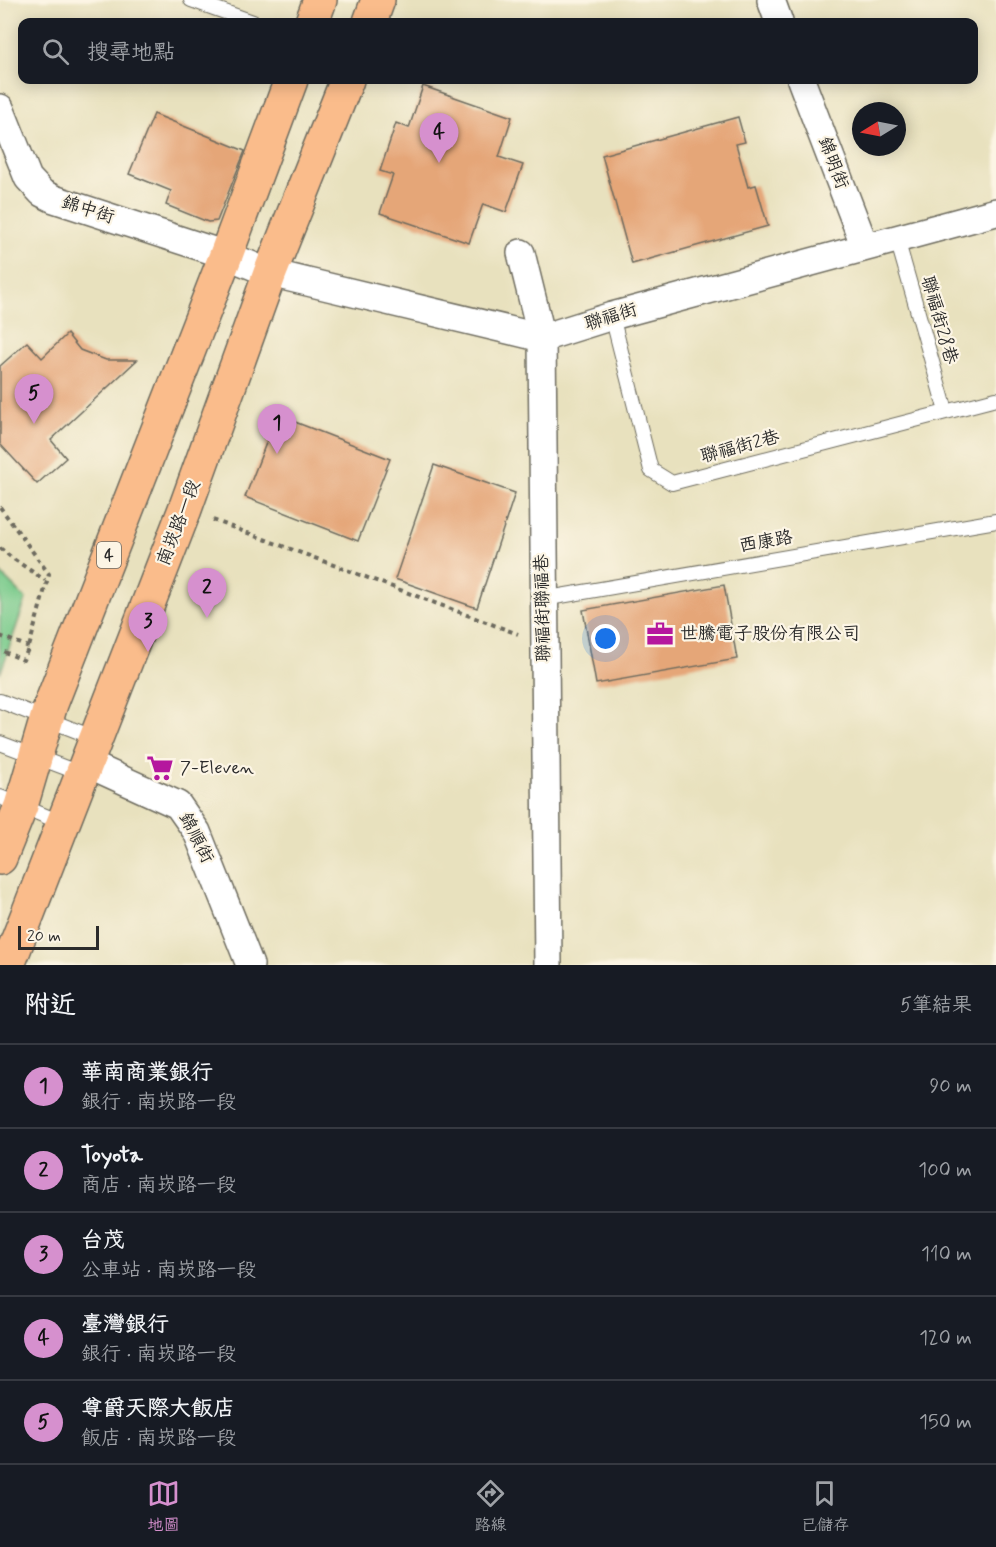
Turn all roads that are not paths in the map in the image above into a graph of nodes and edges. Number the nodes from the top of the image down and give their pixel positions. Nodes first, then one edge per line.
1 (192, 0) edge
2 (320, 0) edge
3 (378, 0) edge
4 (771, 0) edge
5 (242, 18) edge
6 (313, 18) edge
7 (371, 18) edge
8 (778, 18) edge
9 (290, 84) edge
10 (345, 84) edge
11 (803, 84) edge
12 (0, 108) edge
13 (996, 212) edge
14 (897, 239) junction
15 (865, 247) junction
16 (521, 253) dead end
17 (226, 255) junction
18 (270, 273) junction
19 (612, 316) junction
20 (542, 338) junction
21 (996, 399) edge
22 (946, 411) junction
23 (996, 521) edge
24 (543, 599) junction
25 (0, 701) edge
26 (46, 719) junction
27 (0, 743) edge
28 (88, 758) junction
29 (10, 801) edge
30 (62, 823) junction
31 (0, 858) edge
32 (8, 965) edge
33 (250, 965) edge
34 (548, 965) edge

1 - 5 lane
2 - 6 main road
3 - 7 main road
4 - 8 street
9 - 17 main road, 4
10 - 18 main road, 南崁路一段
11 - 15 street, 錦明街
12 - 17 street, 錦中街
13 - 14 street, 聯福街
14 - 15 street, 聯福街
14 - 22 lane, 聯福街28巷
15 - 19 street, 聯福街
16 - 20 street, 聯福街聯福巷
17 - 18 street
17 - 26 main road, 4
18 - 20 street
18 - 28 main road, 南崁路一段
19 - 20 street, 聯福街
19 - 22 lane, 聯福街2巷
20 - 24 street, 聯福街聯福巷
21 - 22 lane, 聯福街2巷
23 - 24 lane, 西康路
24 - 34 street, 聯福街聯福巷
25 - 26 lane
26 - 28 lane
26 - 29 main road, 4
27 - 28 lane
28 - 30 main road, 南崁路一段
28 - 33 street, 錦順街
29 - 30 lane
29 - 31 main road, 4
30 - 32 main road, 南崁路一段

